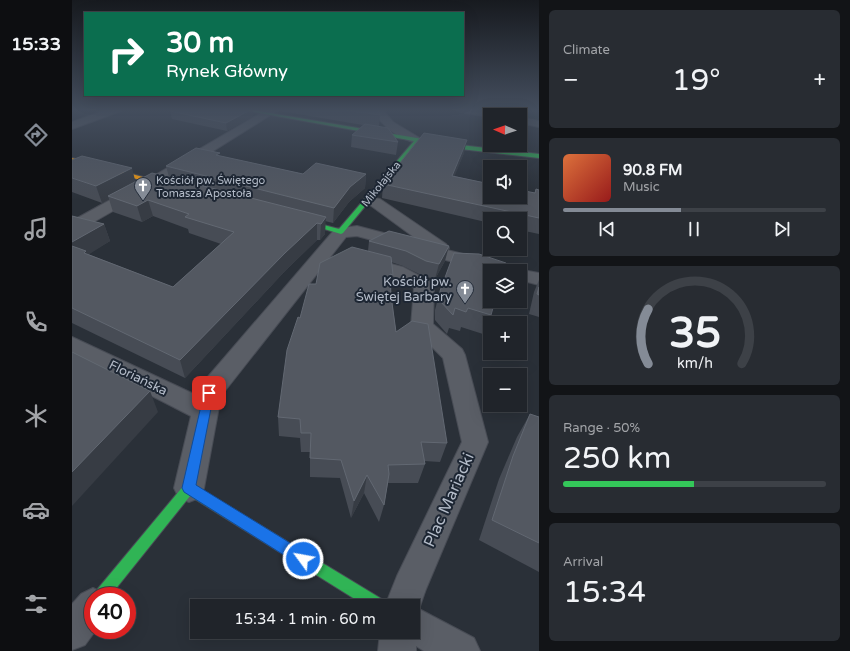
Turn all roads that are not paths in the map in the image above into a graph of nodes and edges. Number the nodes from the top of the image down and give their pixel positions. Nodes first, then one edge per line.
1 (224, 139) edge
2 (414, 139) edge
3 (417, 140) junction
4 (539, 156) edge
5 (72, 160) edge
6 (154, 182) junction
7 (177, 188) edge
8 (375, 202) dead end
9 (289, 218) edge
10 (72, 228) edge
11 (341, 232) junction
12 (340, 255) junction
13 (483, 272) edge
14 (440, 273) junction
15 (527, 276) edge
16 (539, 279) edge
17 (72, 346) edge
18 (207, 402) junction
19 (189, 488) junction
20 (108, 587) edge
21 (369, 599) edge
22 (405, 599) edge
23 (84, 617) edge
24 (420, 630) edge
25 (72, 632) edge
26 (398, 639) edge
27 (397, 651) edge
28 (461, 651) edge

1 - 6 street
2 - 3 street
3 - 4 street
3 - 11 street, Mikołajska
5 - 6 street
6 - 7 street
6 - 10 street
8 - 14 street
9 - 11 street
11 - 12 street
11 - 14 street
12 - 14 street
12 - 18 street
13 - 14 street
14 - 22 street, Plac Mariacki
15 - 16 street
17 - 18 street, Floriańska
18 - 19 street
19 - 20 street
19 - 21 street
23 - 25 street
24 - 28 street
26 - 27 street

